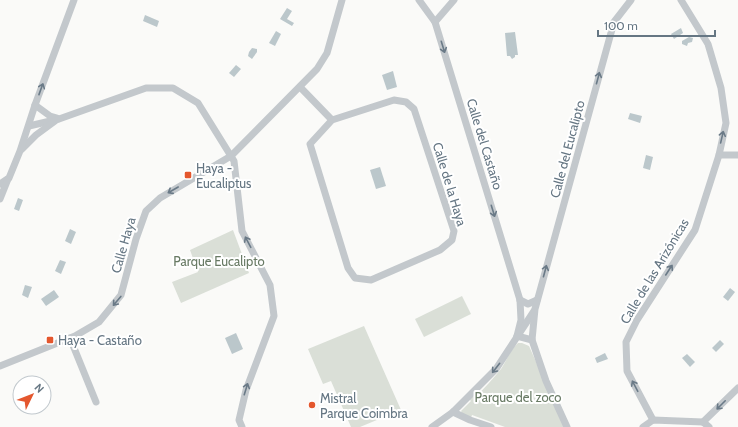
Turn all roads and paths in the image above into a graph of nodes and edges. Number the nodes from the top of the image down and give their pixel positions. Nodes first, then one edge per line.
1 (74, 0) edge
2 (342, 0) edge
3 (420, 0) edge
4 (454, 0) edge
5 (631, 0) edge
6 (682, 0) edge
7 (435, 22) junction
8 (300, 87) junction
9 (35, 105) junction
10 (59, 119) junction
11 (332, 120) junction
12 (29, 126) junction
13 (20, 151) junction
14 (719, 154) junction
15 (738, 155) edge
16 (231, 156) junction
17 (9, 178) junction
18 (0, 184) edge
19 (0, 199) edge
20 (520, 300) junction
21 (537, 300) junction
22 (535, 309) junction
23 (517, 336) junction
24 (70, 338) junction
25 (532, 340) junction
26 (0, 366) edge
27 (738, 388) edge
28 (96, 402) dead end
29 (453, 412) junction
30 (653, 420) junction
31 (703, 422) junction
32 (242, 427) edge
33 (432, 427) edge
34 (491, 427) edge
35 (567, 427) edge
36 (643, 427) edge
37 (709, 427) edge

9 -> 1 street
2 - 8 street
3 - 7 street, Calle del Castaño
4 - 7 street
21 -> 5 street, Calle del Eucalipto
14 -> 6 street, Calle de las Arizónicas
7 -> 20 street, Calle del Castaño
8 - 11 street
8 - 16 street
9 - 10 street
9 - 12 street
10 - 12 street
10 - 13 street
10 - 16 street
11 - 11 street, Calle de la Haya
12 - 13 street
13 - 17 street
14 - 15 street
30 -> 14 street, Calle de las Arizónicas
16 -> 24 street, Calle Haya
32 -> 16 street
17 - 18 street
17 - 19 street
20 - 21 street
20 - 23 street, Calle del Castaño
21 - 22 street, Calle del Eucalipto
22 - 23 street
22 - 25 street
23 - 25 street
23 -> 29 street
24 - 26 street, Calle Haya
24 - 28 street
25 - 35 street
27 -> 31 street
29 - 33 street
29 - 34 street
30 - 31 street
30 - 36 street
31 - 37 street

